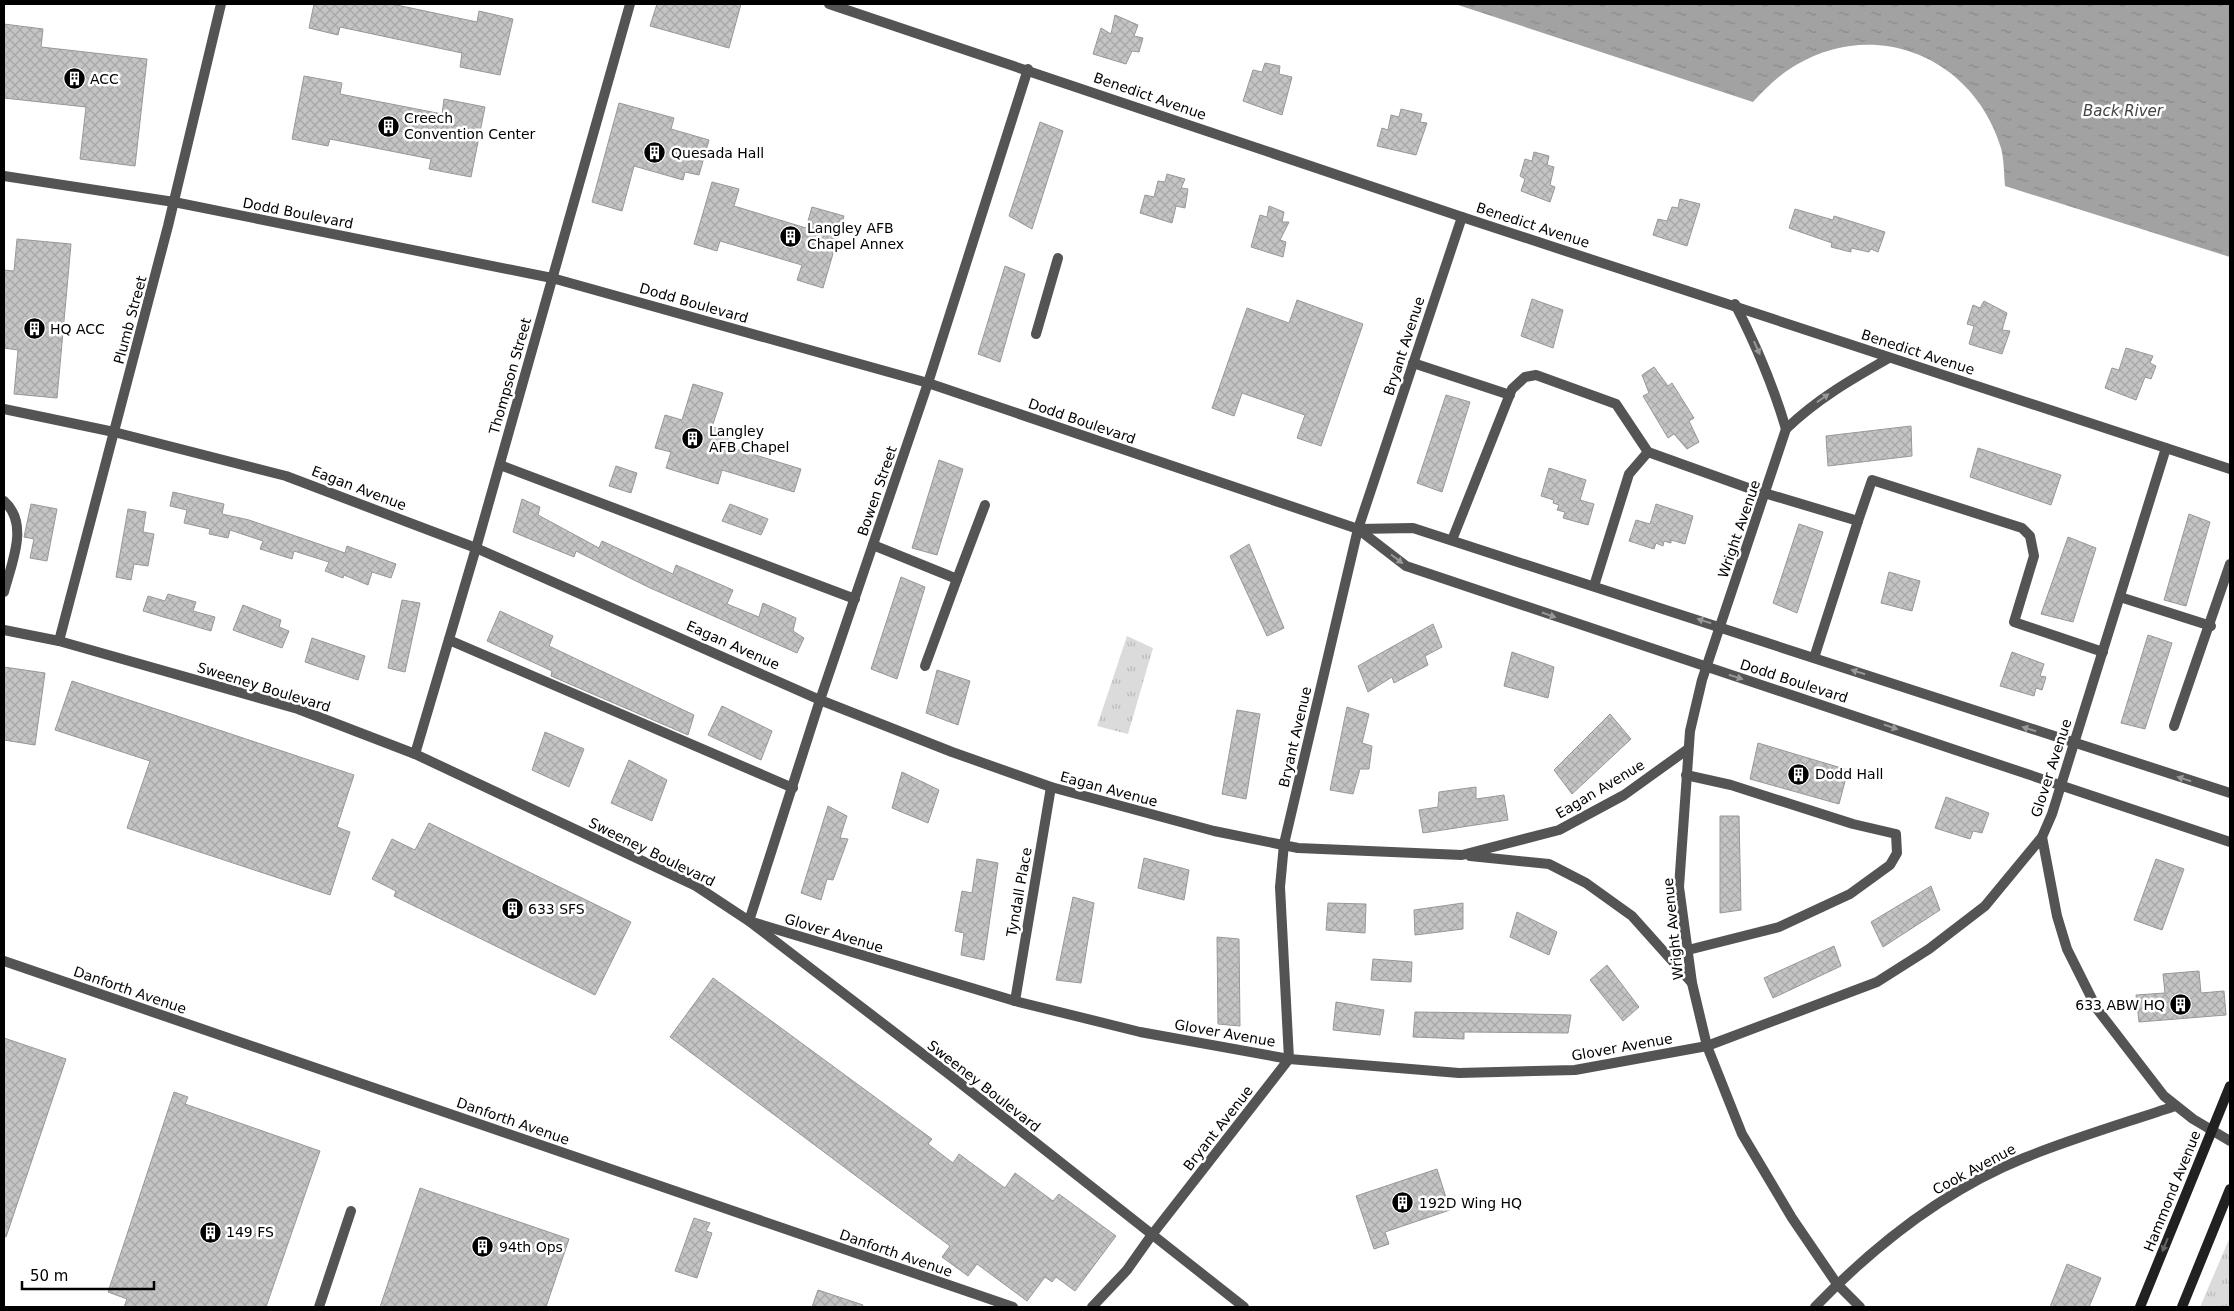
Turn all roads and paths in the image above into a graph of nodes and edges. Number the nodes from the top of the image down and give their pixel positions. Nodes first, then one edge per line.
1 (221, 4) edge
2 (630, 4) edge
3 (829, 4) edge
4 (1028, 69) junction
5 (4, 176) edge
6 (174, 202) junction
7 (1462, 217) junction
8 (1058, 258) dead end
9 (552, 278) junction
10 (1735, 304) junction
11 (1036, 334) dead end
12 (1889, 358) junction
13 (1413, 363) junction
14 (928, 383) junction
15 (1510, 395) junction
16 (4, 409) edge
17 (1786, 429) junction
18 (114, 432) junction
19 (2166, 448) junction
20 (1648, 452) junction
21 (500, 465) junction
22 (2230, 469) edge
23 (1766, 493) junction
24 (4, 501) edge
25 (985, 505) dead end
26 (1858, 521) junction
27 (1358, 530) junction
28 (1452, 540) junction
29 (873, 545) junction
30 (476, 548) junction
31 (2230, 564) edge
32 (957, 579) junction
33 (1594, 586) junction
34 (4, 592) edge
35 (2120, 598) junction
36 (854, 599) junction
37 (2210, 626) junction
38 (1721, 627) junction
39 (4, 630) edge
40 (449, 640) junction
41 (59, 641) junction
42 (2103, 652) junction
43 (1814, 658) junction
44 (925, 666) dead end
45 (1707, 667) junction
46 (820, 700) junction
47 (2174, 726) dead end
48 (2074, 743) junction
49 (1688, 749) junction
50 (415, 754) junction
51 (1686, 775) junction
52 (2061, 784) junction
53 (1051, 787) junction
54 (793, 788) junction
55 (2230, 793) edge
56 (2042, 836) junction
57 (2230, 842) edge
58 (1284, 844) junction
59 (1462, 856) junction
60 (749, 921) junction
61 (1688, 950) junction
62 (4, 961) edge
63 (1692, 984) junction
64 (1015, 1000) junction
65 (1708, 1046) junction
66 (1289, 1059) junction
67 (2230, 1086) edge
68 (2175, 1106) junction
69 (2212, 1130) junction
70 (2230, 1141) edge
71 (2230, 1189) edge
72 (351, 1211) dead end
73 (1151, 1236) junction
74 (1837, 1284) junction
75 (319, 1307) edge
76 (1013, 1307) edge
77 (1092, 1307) edge
78 (1244, 1307) edge
79 (1815, 1307) edge
80 (1860, 1307) edge
81 (2140, 1307) edge
82 (2182, 1307) edge

1 - 6 street, Plumb Street
2 - 9 street, Thompson Street
3 - 4 street, Benedict Avenue
4 - 7 street, Benedict Avenue
4 - 14 street, Bowen Street
5 - 6 street, Dodd Boulevard
6 - 9 street, Dodd Boulevard
6 - 18 street, Plumb Street
7 - 10 street, Benedict Avenue
7 - 13 street, Bryant Avenue
8 - 11 street
9 - 14 street, Dodd Boulevard
9 - 21 street, Thompson Street
10 - 12 street, Benedict Avenue
10 -> 17 street
17 -> 12 street, Wright Avenue
12 - 19 street, Benedict Avenue
13 - 15 street
13 - 27 street, Bryant Avenue
14 - 27 street, Dodd Boulevard
14 - 29 street, Bowen Street
15 - 20 street
15 - 28 street
16 - 18 street, Eagan Avenue
17 - 23 street, Wright Avenue
18 - 30 street, Eagan Avenue
18 - 41 street, Plumb Street
19 - 22 street, Benedict Avenue
19 - 35 street, Glover Avenue
20 - 23 street
20 - 33 street
21 - 30 street, Thompson Street
21 - 36 street
23 - 26 street
23 - 38 street, Wright Avenue
24 - 34 street
25 - 32 street
26 - 42 street
26 - 43 street
27 - 28 street, Dodd Boulevard
27 -> 45 street, Dodd Boulevard
27 - 58 street, Bryant Avenue
28 - 33 street, Dodd Boulevard
29 - 32 street
29 - 36 street, Bowen Street
30 - 40 street, Thompson Street
30 - 46 street, Eagan Avenue
31 - 37 street
32 - 44 street
38 -> 33 street, Dodd Boulevard
35 - 37 street
35 - 42 street, Glover Avenue
36 - 46 street, Bowen Street
37 - 47 street
38 - 43 street, Dodd Boulevard
38 - 45 street, Wright Avenue
39 - 41 street, Sweeney Boulevard
40 - 50 street, Thompson Street
40 - 54 street
41 - 50 street, Sweeney Boulevard
42 - 48 street, Glover Avenue
48 -> 43 street, Dodd Boulevard
45 - 49 street, Wright Avenue
45 -> 52 street, Dodd Boulevard
46 - 53 street, Eagan Avenue
46 - 54 street, Bowen Street
48 - 52 street, Glover Avenue
55 -> 48 street, Dodd Boulevard
49 - 51 street, Wright Avenue
49 - 59 street, Eagan Avenue
50 - 60 street, Sweeney Boulevard
51 - 61 street, Wright Avenue
51 - 61 street
52 - 56 street, Glover Avenue
52 - 57 street, Dodd Boulevard
53 - 58 street, Eagan Avenue
53 - 64 street, Tyndall Place
54 - 60 street, Bowen Street
56 - 65 street, Glover Avenue
56 - 68 street
58 - 59 street, Eagan Avenue
58 - 66 street, Bryant Avenue
59 - 63 street, Eagan Avenue
60 - 64 street, Glover Avenue
60 - 73 street, Sweeney Boulevard
61 - 63 street, Wright Avenue
62 - 76 street, Danforth Avenue
63 - 65 street, Wright Avenue
64 - 66 street, Glover Avenue
65 - 66 street, Glover Avenue
65 - 74 street, Wright Avenue
66 - 73 street, Bryant Avenue
67 - 69 main road, Hammond Avenue
68 - 69 street
68 - 74 street, Cook Avenue
69 - 70 street
69 -> 81 main road, Hammond Avenue
71 - 82 main road
72 - 75 street
73 - 77 street
73 - 78 street, Sweeney Boulevard
74 - 79 street, Cook Avenue
74 - 80 street, Wright Avenue

